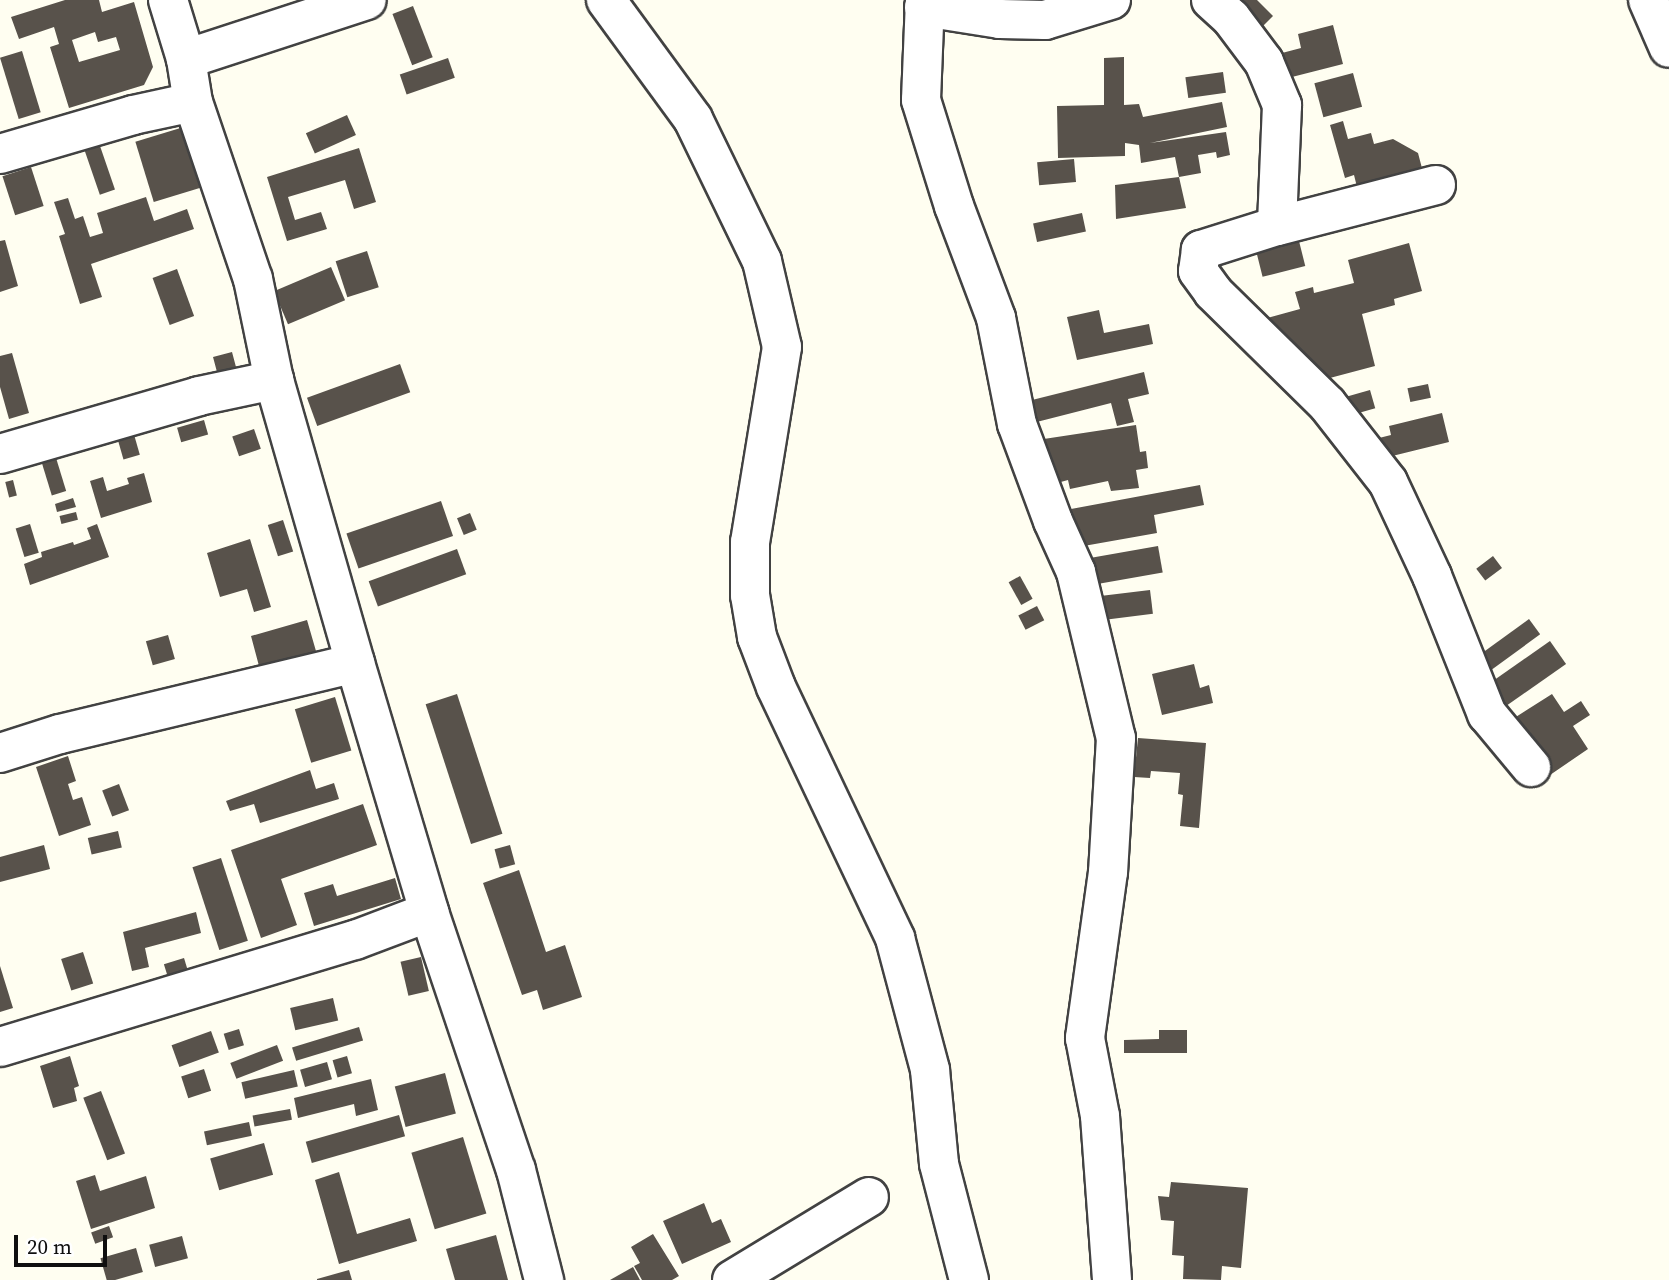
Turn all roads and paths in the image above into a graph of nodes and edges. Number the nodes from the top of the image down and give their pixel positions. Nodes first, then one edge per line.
1 (168, 0) edge
2 (367, 0) edge
3 (606, 0) edge
4 (1111, 0) edge
5 (1210, 0) edge
6 (1648, 0) edge
7 (924, 3) edge
8 (1669, 48) edge
9 (186, 59) junction
10 (193, 102) junction
11 (0, 154) edge
12 (1436, 185) dead end
13 (1277, 226) junction
14 (274, 380) junction
15 (0, 454) edge
16 (355, 663) junction
17 (0, 753) edge
18 (1531, 767) dead end
19 (429, 912) junction
20 (0, 1047) edge
21 (869, 1197) dead end
22 (544, 1280) edge
23 (732, 1280) edge
24 (969, 1280) edge
25 (1112, 1280) edge

1 - 9 street
2 - 9 street
3 - 24 street
4 - 7 street
5 - 13 street
6 - 8 street
7 - 25 street
9 - 10 street
10 - 11 street
10 - 14 street
12 - 13 street
13 - 18 street
14 - 15 street
14 - 16 street
16 - 17 street
16 - 19 street
19 - 20 street
19 - 22 street
21 - 23 street

